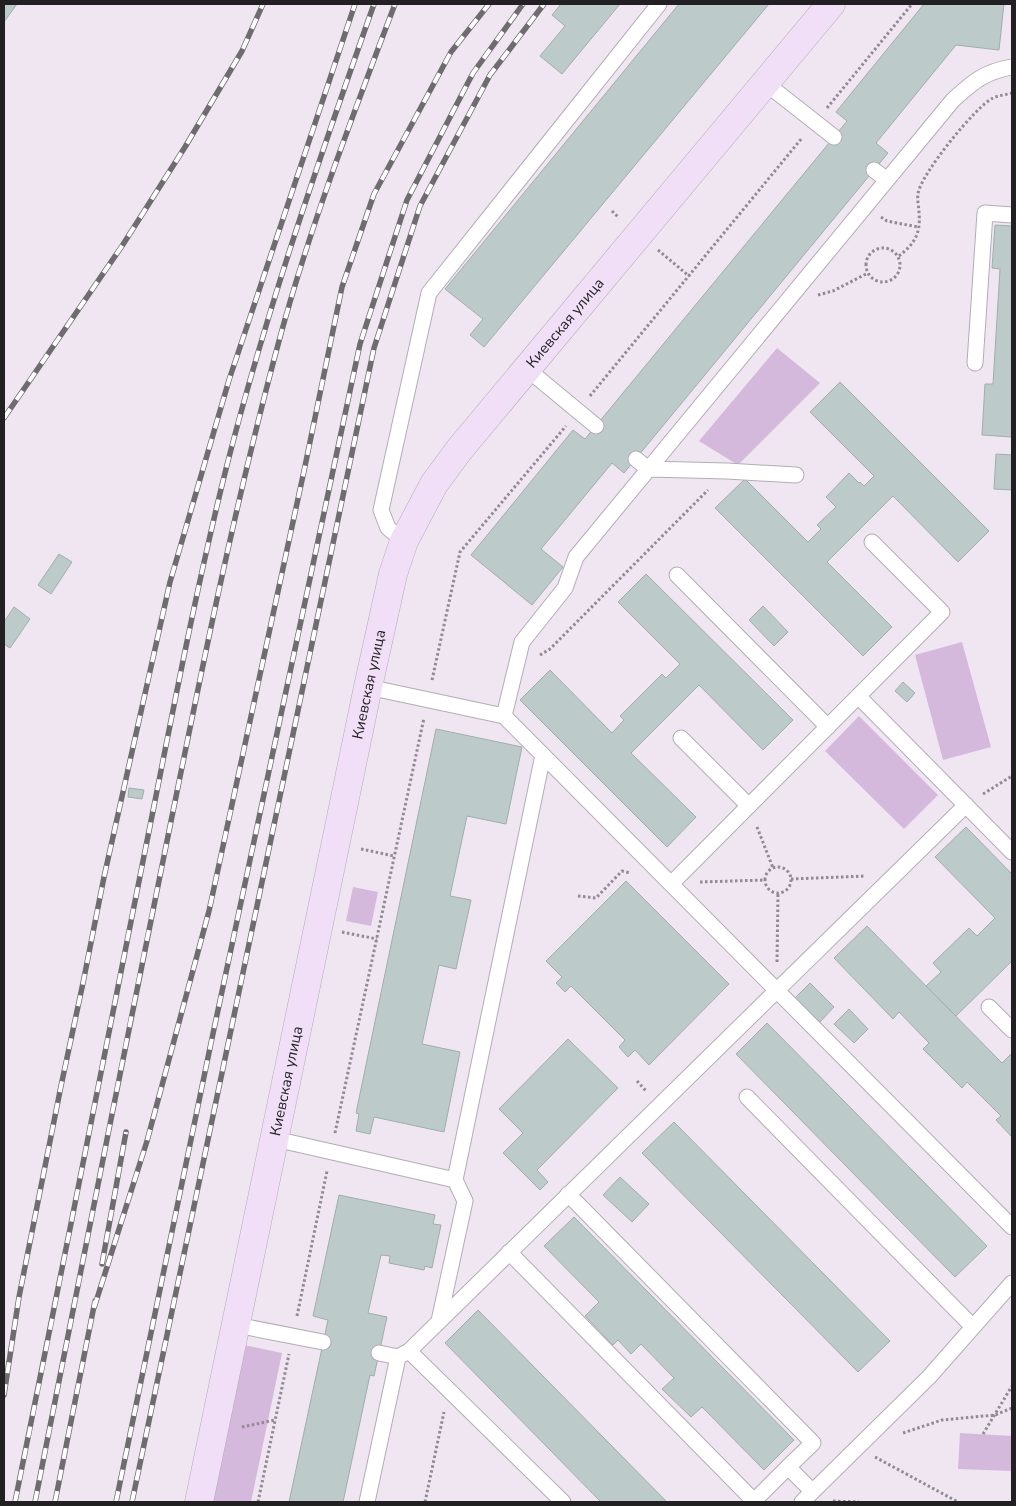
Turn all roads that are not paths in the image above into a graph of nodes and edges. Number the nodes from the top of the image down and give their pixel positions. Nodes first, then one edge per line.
1 (659, 4) edge
2 (831, 4) edge
3 (1012, 67) edge
4 (764, 82) junction
5 (834, 137) dead end
6 (874, 170) dead end
7 (887, 180) junction
8 (1012, 215) edge
9 (976, 363) dead end
10 (526, 368) junction
11 (596, 426) dead end
12 (636, 459) dead end
13 (648, 469) junction
14 (796, 475) dead end
15 (404, 541) junction
16 (872, 542) dead end
17 (677, 575) dead end
18 (368, 687) junction
19 (858, 696) junction
20 (504, 716) junction
21 (828, 727) junction
22 (681, 738) dead end
23 (543, 755) junction
24 (966, 805) junction
25 (748, 806) junction
26 (1012, 852) edge
27 (671, 884) junction
28 (776, 990) junction
29 (989, 1007) dead end
30 (1012, 1030) edge
31 (747, 1097) dead end
32 (275, 1139) junction
33 (455, 1180) junction
34 (568, 1194) junction
35 (1012, 1228) edge
36 (509, 1252) junction
37 (1012, 1283) edge
38 (439, 1321) junction
39 (236, 1325) junction
40 (973, 1327) junction
41 (323, 1342) dead end
42 (379, 1353) dead end
43 (404, 1354) junction
44 (788, 1467) junction
45 (807, 1497) edge
46 (199, 1502) edge
47 (367, 1502) edge
48 (563, 1502) edge

1 - 15 lane
2 - 4 street, Киевская улица
3 - 7 lane
4 - 5 lane
4 - 10 street, Киевская улица
6 - 7 lane
7 - 13 lane
8 - 9 lane
10 - 11 lane
10 - 15 street, Киевская улица
12 - 13 lane
13 - 14 lane
13 - 20 lane
15 - 18 street, Киевская улица
16 - 19 lane
17 - 21 lane
18 - 20 lane
18 - 32 street, Киевская улица
19 - 21 lane
19 - 24 lane
20 - 23 lane
21 - 25 lane
22 - 25 lane
23 - 27 lane
23 - 33 lane
24 - 26 lane
24 - 28 lane
25 - 27 lane
27 - 28 lane
28 - 34 lane
28 - 35 lane
29 - 30 lane
31 - 40 lane
32 - 33 lane
32 - 39 street, Киевская улица
33 - 38 lane
34 - 36 lane
34 - 44 lane
36 - 38 lane
36 - 44 lane
37 - 40 lane
38 - 43 lane
39 - 41 lane
39 - 46 street, Киевская улица
40 - 45 lane
42 - 43 lane
43 - 47 lane
43 - 48 lane
44 - 45 lane

